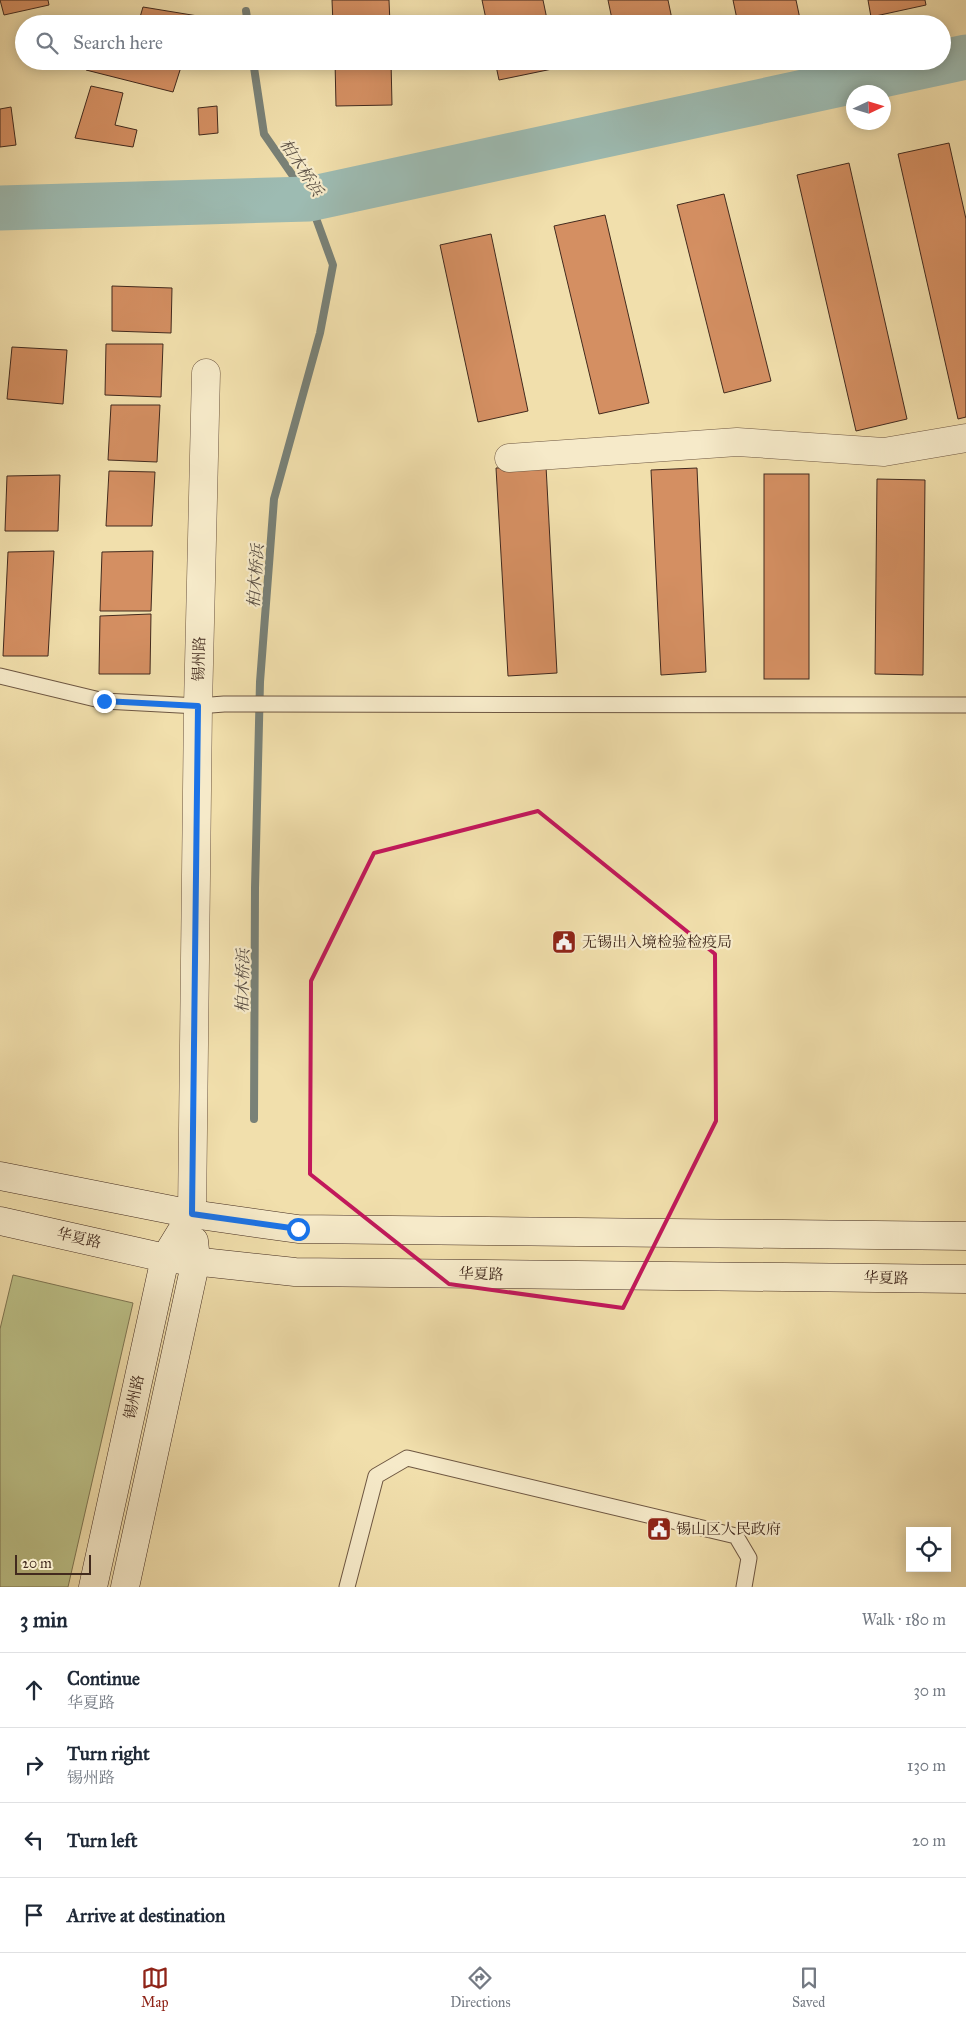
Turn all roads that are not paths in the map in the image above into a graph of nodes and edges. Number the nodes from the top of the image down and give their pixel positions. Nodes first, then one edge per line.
1 (206, 373) dead end
2 (966, 438) edge
3 (509, 458) dead end
4 (0, 676) edge
5 (966, 705) edge
6 (198, 706) junction
7 (0, 1176) edge
8 (192, 1214) junction
9 (0, 1221) edge
10 (966, 1236) edge
11 (165, 1258) junction
12 (196, 1260) junction
13 (966, 1279) edge
14 (93, 1587) edge
15 (125, 1587) edge
16 (347, 1587) edge
17 (744, 1587) edge

1 - 6 street, 锡州路
2 - 3 street
4 - 6 lane
5 - 6 lane
6 - 8 street, 锡州路
7 - 8 street
8 - 10 street
8 - 11 street, 锡州路
8 - 12 street, 锡州路
9 - 11 street, 华夏路
11 - 12 street, 华夏路
11 - 14 street, 锡州路
12 - 13 street, 华夏路
12 - 15 street, 锡州路
16 - 17 lane

